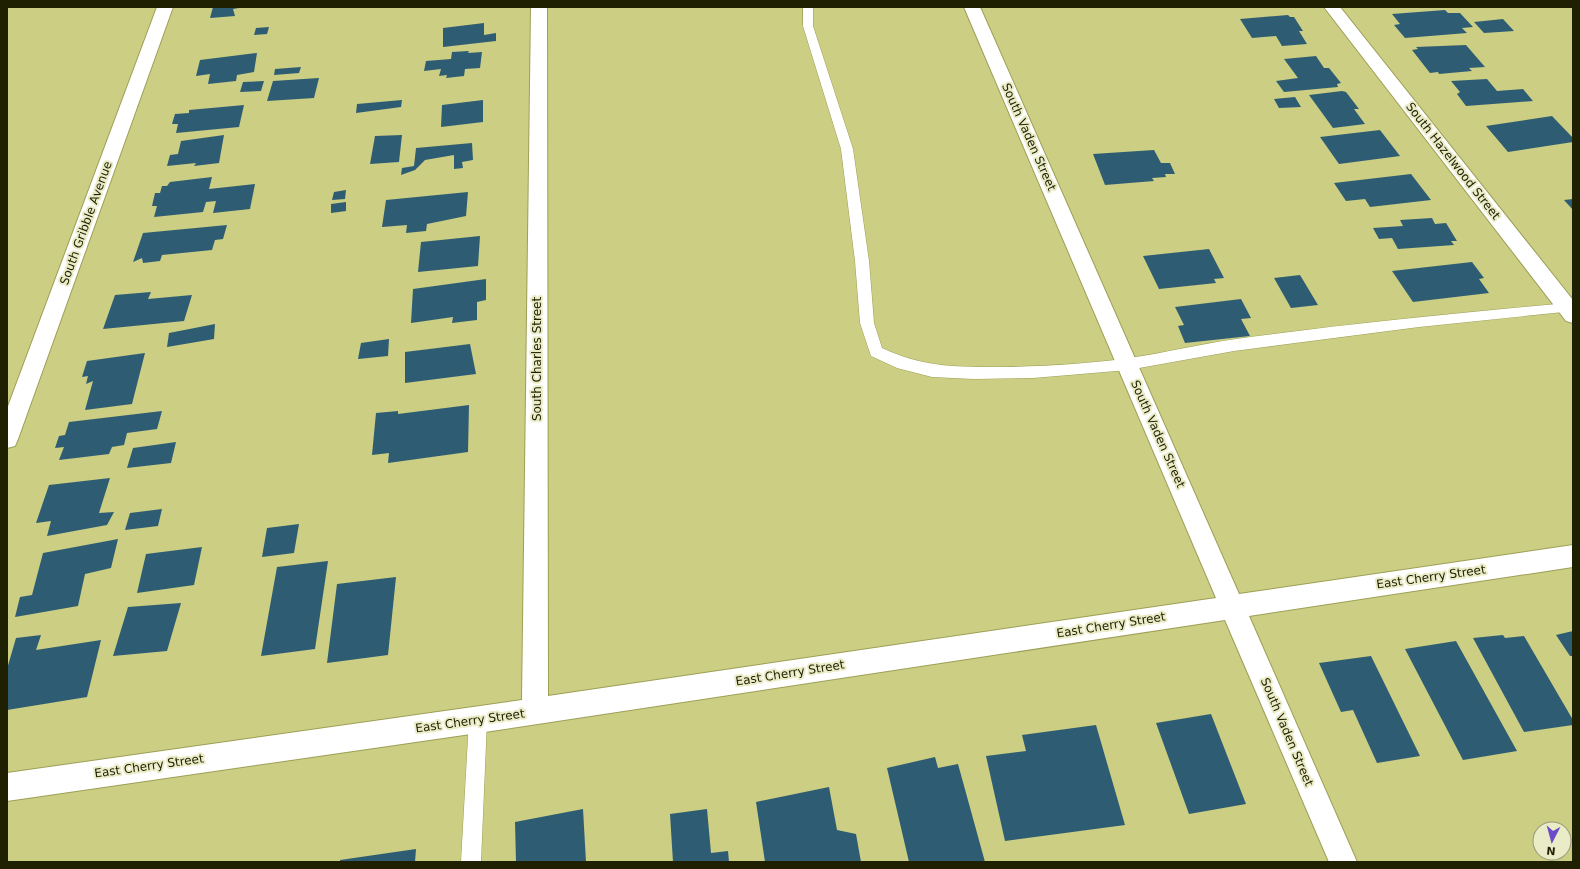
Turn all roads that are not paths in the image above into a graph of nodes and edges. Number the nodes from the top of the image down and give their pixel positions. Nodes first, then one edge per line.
1 (165, 7) edge
2 (539, 7) edge
3 (808, 7) edge
4 (972, 7) edge
5 (1332, 7) edge
6 (1570, 312) edge
7 (1128, 364) junction
8 (7, 439) edge
9 (1573, 556) edge
10 (1234, 606) junction
11 (535, 711) junction
12 (478, 720) junction
13 (7, 787) edge
14 (471, 862) edge
15 (1343, 862) edge

1 - 8 street, South Gribble Avenue
2 - 11 street, South Charles Street
3 - 7 lane
4 - 7 street, South Vaden Street
5 - 6 street, South Hazelwood Street
6 - 7 lane
7 - 10 street, South Vaden Street
9 - 10 street, East Cherry Street
10 - 11 street, East Cherry Street
10 - 15 street, South Vaden Street
11 - 12 street, East Cherry Street
12 - 13 street, East Cherry Street
12 - 14 lane

